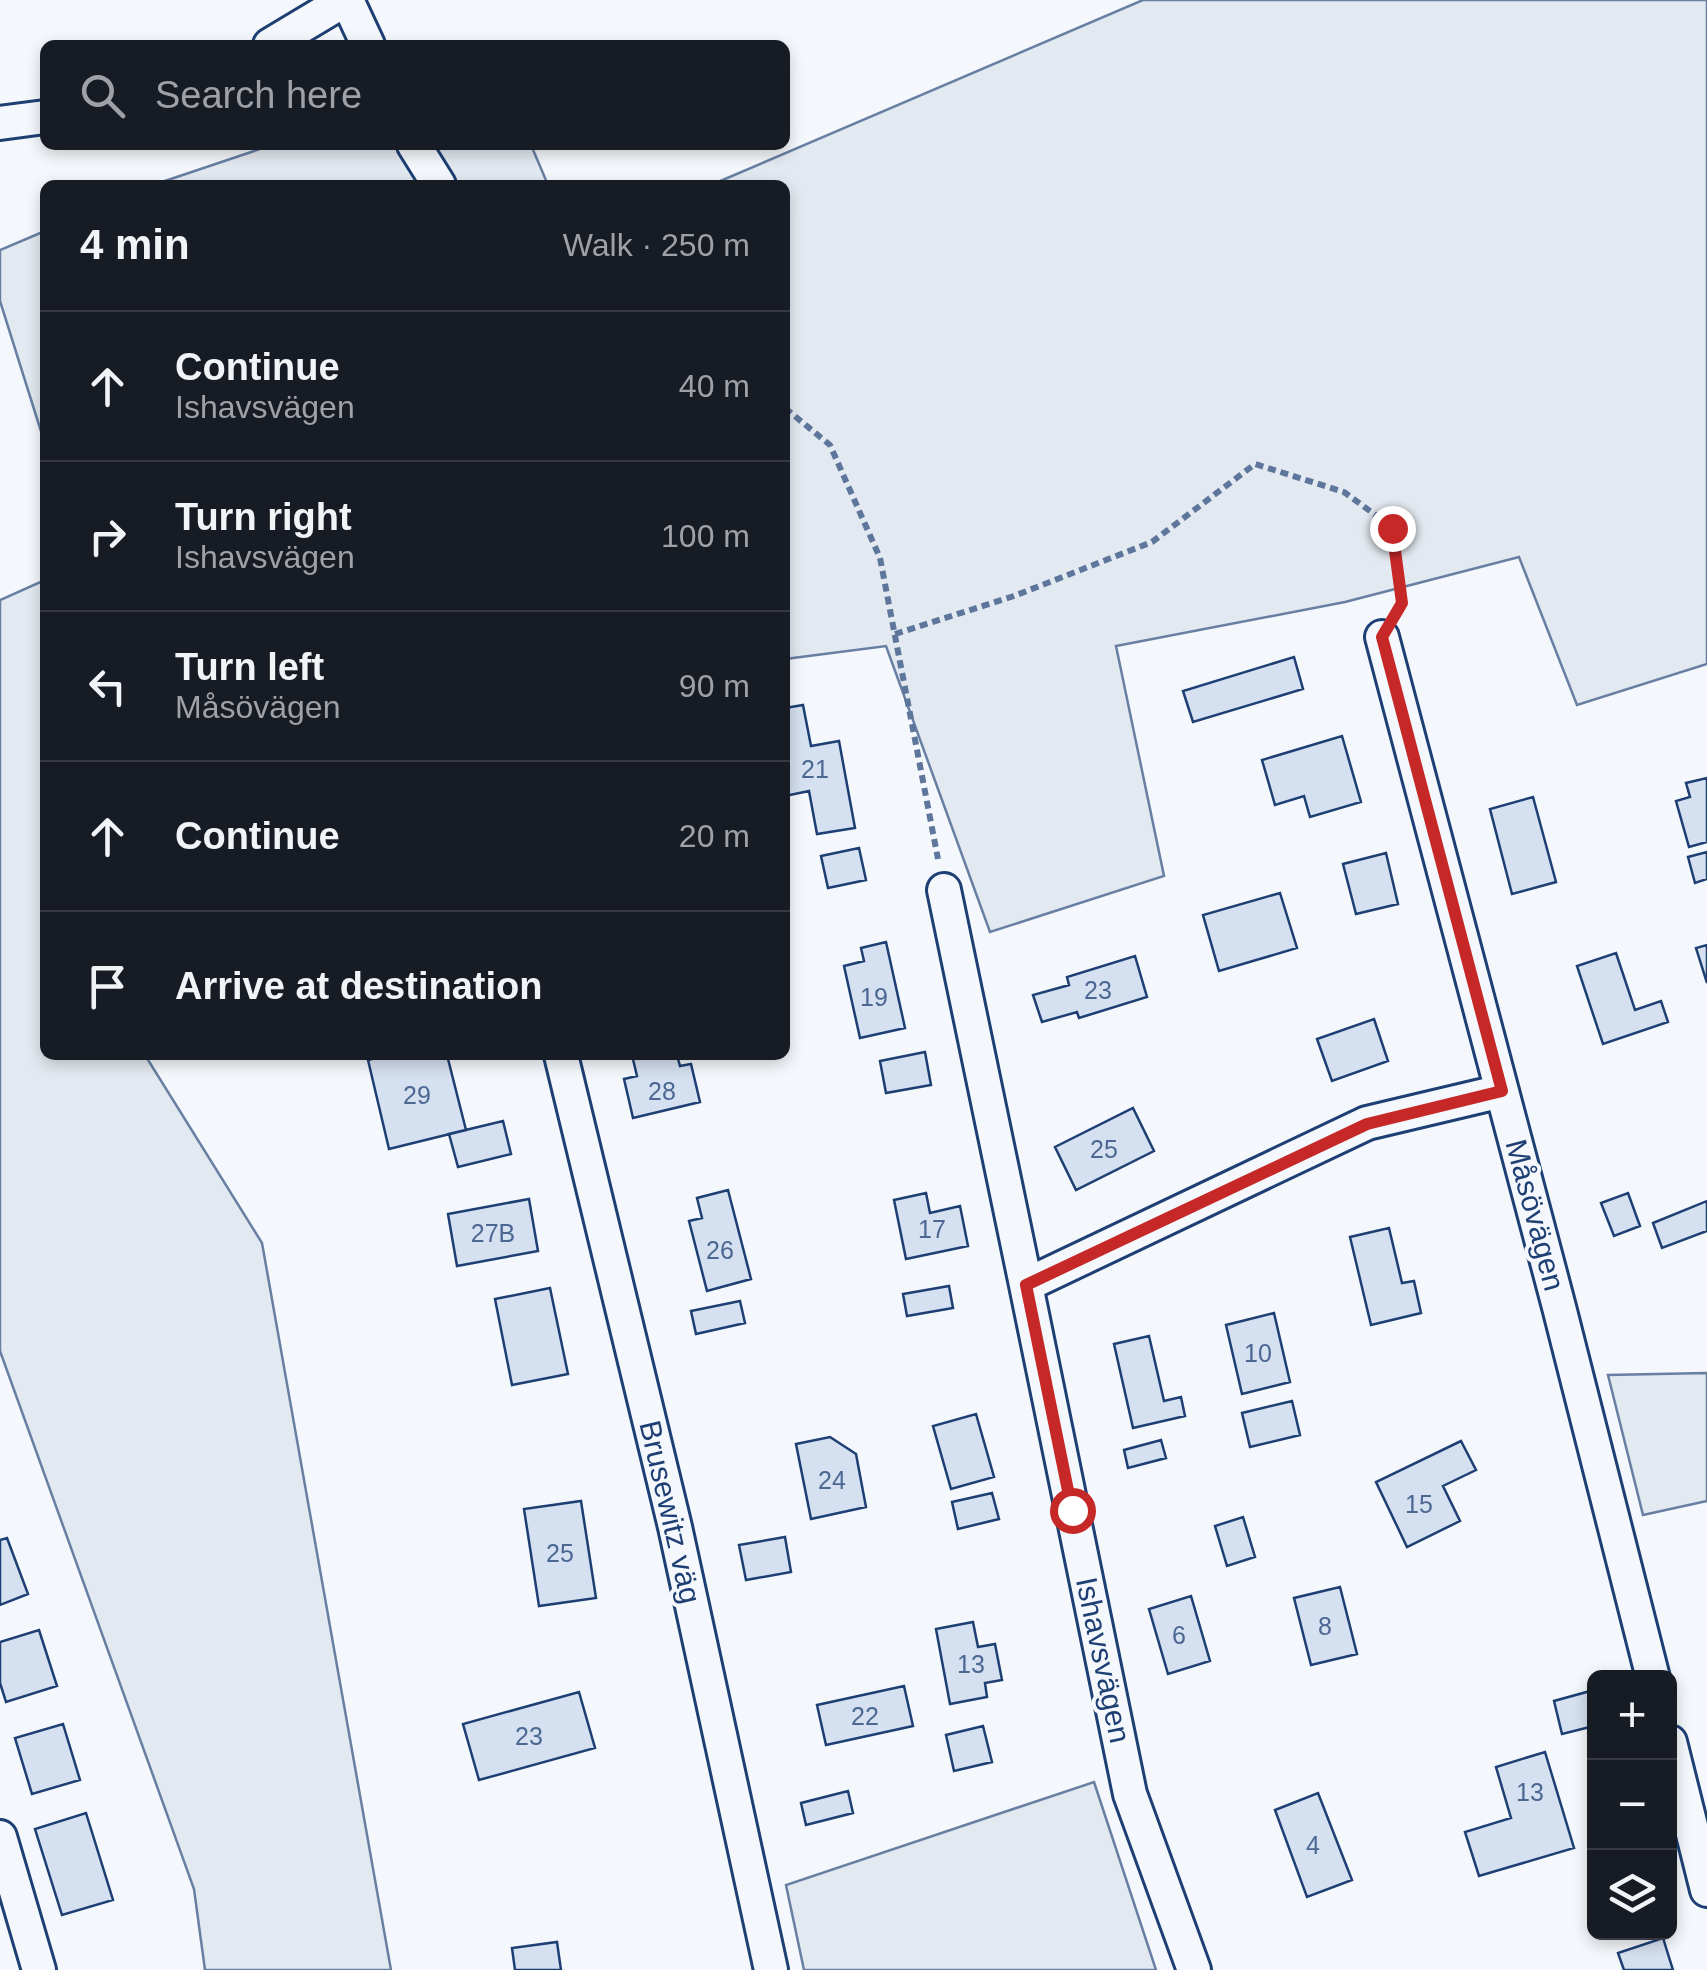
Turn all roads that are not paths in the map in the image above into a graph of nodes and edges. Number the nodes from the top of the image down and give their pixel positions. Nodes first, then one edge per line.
1 (346, 0) edge
2 (278, 40) edge
3 (366, 40) edge
4 (40, 118) edge
5 (0, 124) edge
6 (417, 150) edge
7 (436, 180) edge
8 (1382, 637) road end
9 (944, 890) road end
10 (562, 1060) edge
11 (1502, 1091) junction
12 (1026, 1285) junction
13 (1651, 1670) edge
14 (1674, 1760) edge
15 (0, 1837) edge
16 (1707, 1890) edge
17 (38, 1970) edge
18 (771, 1970) edge
19 (1194, 1970) edge

1 - 2 street
1 - 3 street
4 - 5 street
6 - 7 street
8 - 11 street, Måsövägen
9 - 12 street, Ishavsvägen
10 - 18 street, Brusewitz väg
11 - 12 street
11 - 13 street, Måsövägen
12 - 19 street, Ishavsvägen
14 - 16 street
15 - 17 street

